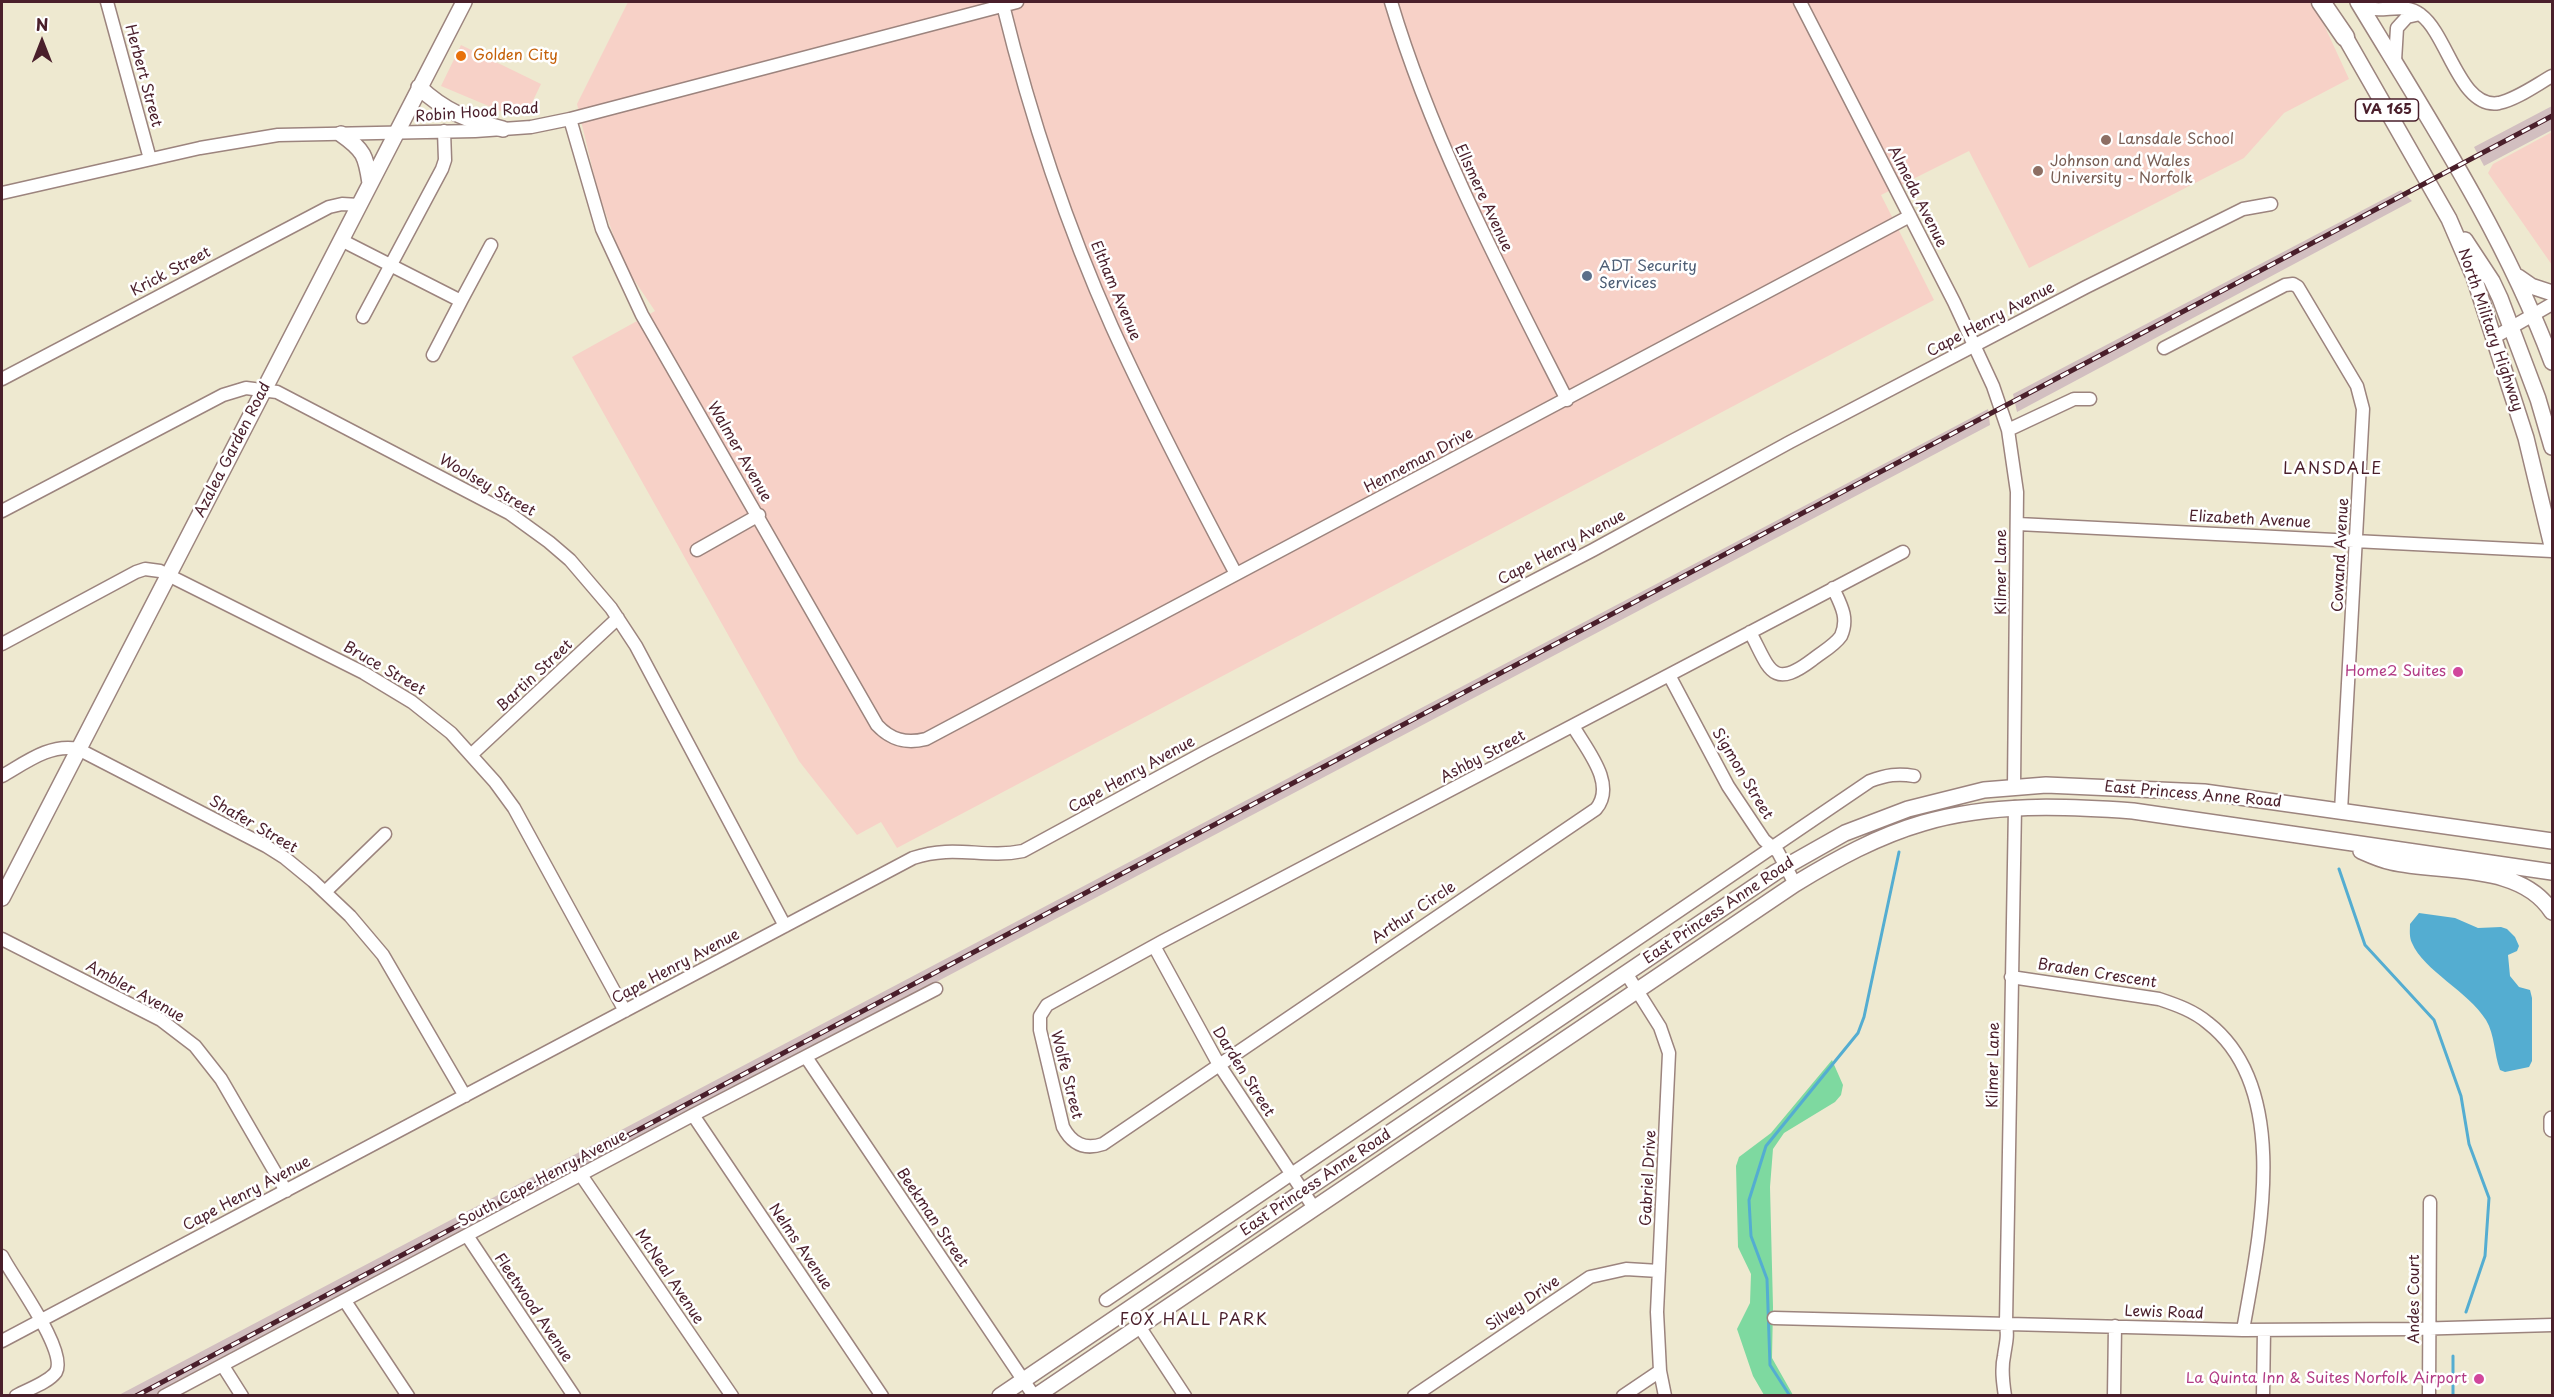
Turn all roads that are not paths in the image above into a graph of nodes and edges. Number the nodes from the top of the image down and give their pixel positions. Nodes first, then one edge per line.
1 (107, 2) edge
2 (464, 2) edge
3 (1017, 2) edge
4 (1391, 2) edge
5 (1800, 2) edge
6 (2321, 2) edge
7 (2325, 2) edge
8 (2359, 3) edge
9 (1002, 5) junction
10 (2420, 14) junction
11 (2345, 37) junction
12 (2395, 63) junction
13 (2553, 76) edge
14 (419, 87) junction
15 (570, 118) junction
16 (503, 129) junction
17 (444, 132) junction
18 (396, 133) junction
19 (341, 134) junction
20 (150, 159) junction
21 (370, 183) junction
22 (2, 193) edge
23 (2271, 204) dead end
24 (359, 206) junction
25 (1910, 216) junction
26 (2449, 219) junction
27 (341, 240) junction
28 (491, 245) dead end
29 (390, 266) junction
30 (2517, 277) junction
31 (2553, 293) edge
32 (460, 301) junction
33 (2553, 304) edge
34 (2534, 315) junction
35 (363, 317) dead end
36 (2512, 327) junction
37 (2493, 338) junction
38 (1973, 346) junction
39 (2164, 348) dead end
40 (433, 355) dead end
41 (2553, 362) edge
42 (2, 379) edge
43 (264, 389) junction
44 (2090, 399) dead end
45 (1567, 400) junction
46 (2002, 408) joint
47 (2008, 430) junction
48 (2553, 447) edge
49 (2, 511) edge
50 (759, 515) junction
51 (2018, 524) junction
52 (2357, 540) junction
53 (2553, 546) edge
54 (697, 550) dead end
55 (2553, 551) edge
56 (1903, 552) dead end
57 (1236, 574) junction
58 (168, 575) junction
59 (1833, 588) junction
60 (618, 618) junction
61 (1750, 632) junction
62 (2, 644) edge
63 (1669, 675) junction
64 (1574, 726) junction
65 (942, 730) joint
66 (78, 749) junction
67 (472, 754) junction
68 (2, 776) edge
69 (1914, 776) dead end
70 (2014, 798) junction
71 (2341, 811) junction
72 (385, 834) dead end
73 (2552, 839) edge
74 (2332, 841) junction
75 (1773, 847) junction
76 (1785, 866) junction
77 (2553, 872) edge
78 (1795, 884) junction
79 (325, 892) junction
80 (2, 898) edge
81 (2553, 912) edge
82 (785, 926) junction
83 (2, 939) edge
84 (1154, 946) junction
85 (1626, 973) junction
86 (2011, 977) junction
87 (1077, 989) joint
88 (936, 990) dead end
89 (1637, 990) junction
90 (625, 1011) junction
91 (806, 1057) junction
92 (1218, 1064) junction
93 (465, 1096) junction
94 (1172, 1096) joint
95 (693, 1115) junction
96 (2553, 1119) edge
97 (2553, 1129) edge
98 (581, 1175) junction
99 (1291, 1175) junction
100 (286, 1191) junction
101 (1303, 1191) junction
102 (2430, 1203) dead end
103 (1314, 1208) junction
104 (468, 1236) junction
105 (2, 1256) edge
106 (1659, 1271) junction
107 (1106, 1300) dead end
108 (345, 1301) junction
109 (1774, 1318) dead end
110 (40, 1320) junction
111 (2006, 1323) junction
112 (2553, 1325) edge
113 (1139, 1326) junction
114 (2115, 1326) junction
115 (2430, 1329) junction
116 (2243, 1330) junction
117 (2264, 1330) junction
118 (2, 1341) edge
119 (223, 1366) junction
120 (1660, 1371) junction
121 (1024, 1380) junction
122 (16, 1395) edge
123 (164, 1395) edge
124 (242, 1395) edge
125 (408, 1395) edge
126 (574, 1395) edge
127 (732, 1395) edge
128 (882, 1395) edge
129 (1000, 1395) edge
130 (1035, 1395) edge
131 (1185, 1395) edge
132 (1414, 1395) edge
133 (1623, 1395) edge
134 (1665, 1395) edge
135 (2005, 1395) edge
136 (2114, 1395) edge
137 (2263, 1395) edge
138 (2429, 1395) edge

1 - 20 street, Herbert Street
2 - 14 main road, Azalea Garden Road
3 - 9 street, Robin Hood Road
4 - 45 street, Ellsmere Avenue
5 - 25 street, Almeda Avenue
6 - 11 highway
7 - 11 main road, North Military Highway / VA 165
8 - 10 street
8 - 12 main road, VA 165
9 - 15 street, Robin Hood Road
9 - 57 street, Eltham Avenue
10 - 12 street
10 - 13 street
11 - 26 main road, North Military Highway / VA 165
12 - 30 main road, VA 165
14 - 16 main road
14 - 18 main road, Azalea Garden Road
15 - 16 street, Robin Hood Road
15 - 50 street, Walmer Avenue
16 - 17 street, Robin Hood Road
17 - 18 street, Robin Hood Road
17 - 29 street
18 - 19 street, Robin Hood Road
18 - 21 main road, Azalea Garden Road
19 - 20 street, Robin Hood Road
19 - 21 main road
20 - 22 street, Robin Hood Road
21 - 24 main road, Azalea Garden Road
23 - 38 street, Cape Henry Avenue
24 - 27 main road, Azalea Garden Road
24 - 42 street, Krick Street
25 - 38 street, Almeda Avenue
25 - 45 street, Henneman Drive
26 - 36 main road, VA 165
26 - 37 main road, North Military Highway
27 - 29 street
27 - 43 main road, Azalea Garden Road
28 - 32 street
29 - 32 street
29 - 35 street
30 - 31 main road
30 - 34 main road, VA 165
32 - 40 street
33 - 34 street
34 - 36 street
34 - 41 main road, VA 165
36 - 37 street
36 - 48 main road, VA 165
37 - 53 main road, North Military Highway
38 - 46 street, Almeda Avenue
38 - 82 street, Cape Henry Avenue
39 - 52 street, Cowand Avenue
43 - 49 street, Woolsey Street
43 - 58 main road, Azalea Garden Road
43 - 60 street, Woolsey Street
44 - 47 street
45 - 57 street, Henneman Drive
46 - 47 street, Kilmer Lane
47 - 51 street, Kilmer Lane
50 - 54 street
50 - 65 street, Walmer Avenue
51 - 52 street, Elizabeth Avenue
51 - 70 street, Kilmer Lane
52 - 55 street, Elizabeth Avenue
52 - 71 street, Cowand Avenue
56 - 59 street, Ashby Street
57 - 65 street, Henneman Drive
58 - 62 street, Bruce Street
58 - 66 main road, Azalea Garden Road
58 - 67 street, Bruce Street
59 - 61 street, Ashby Street
59 - 61 street
60 - 67 street, Bartin Street
60 - 82 street, Woolsey Street
61 - 63 street, Ashby Street
63 - 64 street, Ashby Street
63 - 75 street, Sigmon Street
64 - 84 street, Ashby Street
64 - 92 street, Arthur Circle
66 - 68 street
66 - 79 street, Shafer Street
66 - 80 main road, Azalea Garden Road
67 - 90 street, Bruce Street
69 - 75 street
70 - 71 main road, East Princess Anne Road
70 - 74 main road, East Princess Anne Road
70 - 76 main road, East Princess Anne Road
70 - 78 main road, East Princess Anne Road
70 - 86 street, Kilmer Lane
71 - 73 main road, East Princess Anne Road
72 - 79 street
74 - 77 main road, East Princess Anne Road
74 - 81 main road
75 - 76 street, Sigmon Street
75 - 99 street
76 - 78 street, Sigmon Street
76 - 85 main road, East Princess Anne Road
78 - 89 main road, East Princess Anne Road
79 - 93 street, Shafer Street
82 - 90 street, Cape Henry Avenue
83 - 100 street, Ambler Avenue
84 - 87 street, Ashby Street
84 - 92 street, Darden Street
85 - 89 street, Gabriel Drive
85 - 101 main road, East Princess Anne Road
86 - 111 street, Kilmer Lane
86 - 116 street, Braden Crescent
87 - 94 street, Wolfe Street
88 - 91 street, South Cape Henry Avenue
89 - 103 main road, East Princess Anne Road
89 - 106 street, Gabriel Drive
90 - 93 street, Cape Henry Avenue
91 - 95 street, South Cape Henry Avenue
91 - 121 street, Beekman Street
92 - 94 street, Arthur Circle
92 - 99 street, Darden Street
93 - 100 street, Cape Henry Avenue
95 - 98 street, South Cape Henry Avenue
95 - 128 street, Nelms Avenue
96 - 97 main road
98 - 104 street, South Cape Henry Avenue
98 - 127 street, McNeal Avenue
99 - 101 street, Darden Street
99 - 107 street
100 - 110 street, Cape Henry Avenue
101 - 103 street, Darden Street
101 - 121 main road, East Princess Anne Road
102 - 115 street, Andes Court
103 - 113 main road, East Princess Anne Road
104 - 108 street, South Cape Henry Avenue
104 - 126 street, Fleetwood Avenue
105 - 110 street
106 - 120 street, Gabriel Drive
106 - 132 street, Silvey Drive
108 - 119 street, South Cape Henry Avenue
108 - 125 street
109 - 111 street, Lewis Road
110 - 118 street, Cape Henry Avenue
110 - 122 street
111 - 114 street, Lewis Road
111 - 135 street, Kilmer Lane
112 - 115 street, Lewis Road
113 - 130 main road, East Princess Anne Road
113 - 131 street
114 - 116 street, Lewis Road
114 - 136 street
115 - 117 street, Lewis Road
115 - 138 street, Andes Court
116 - 117 street, Lewis Road
117 - 137 street
119 - 123 street, South Cape Henry Avenue
119 - 124 street
120 - 133 street
120 - 134 street, Gabriel Drive
121 - 129 main road, East Princess Anne Road
121 - 130 street, Beekman Street

